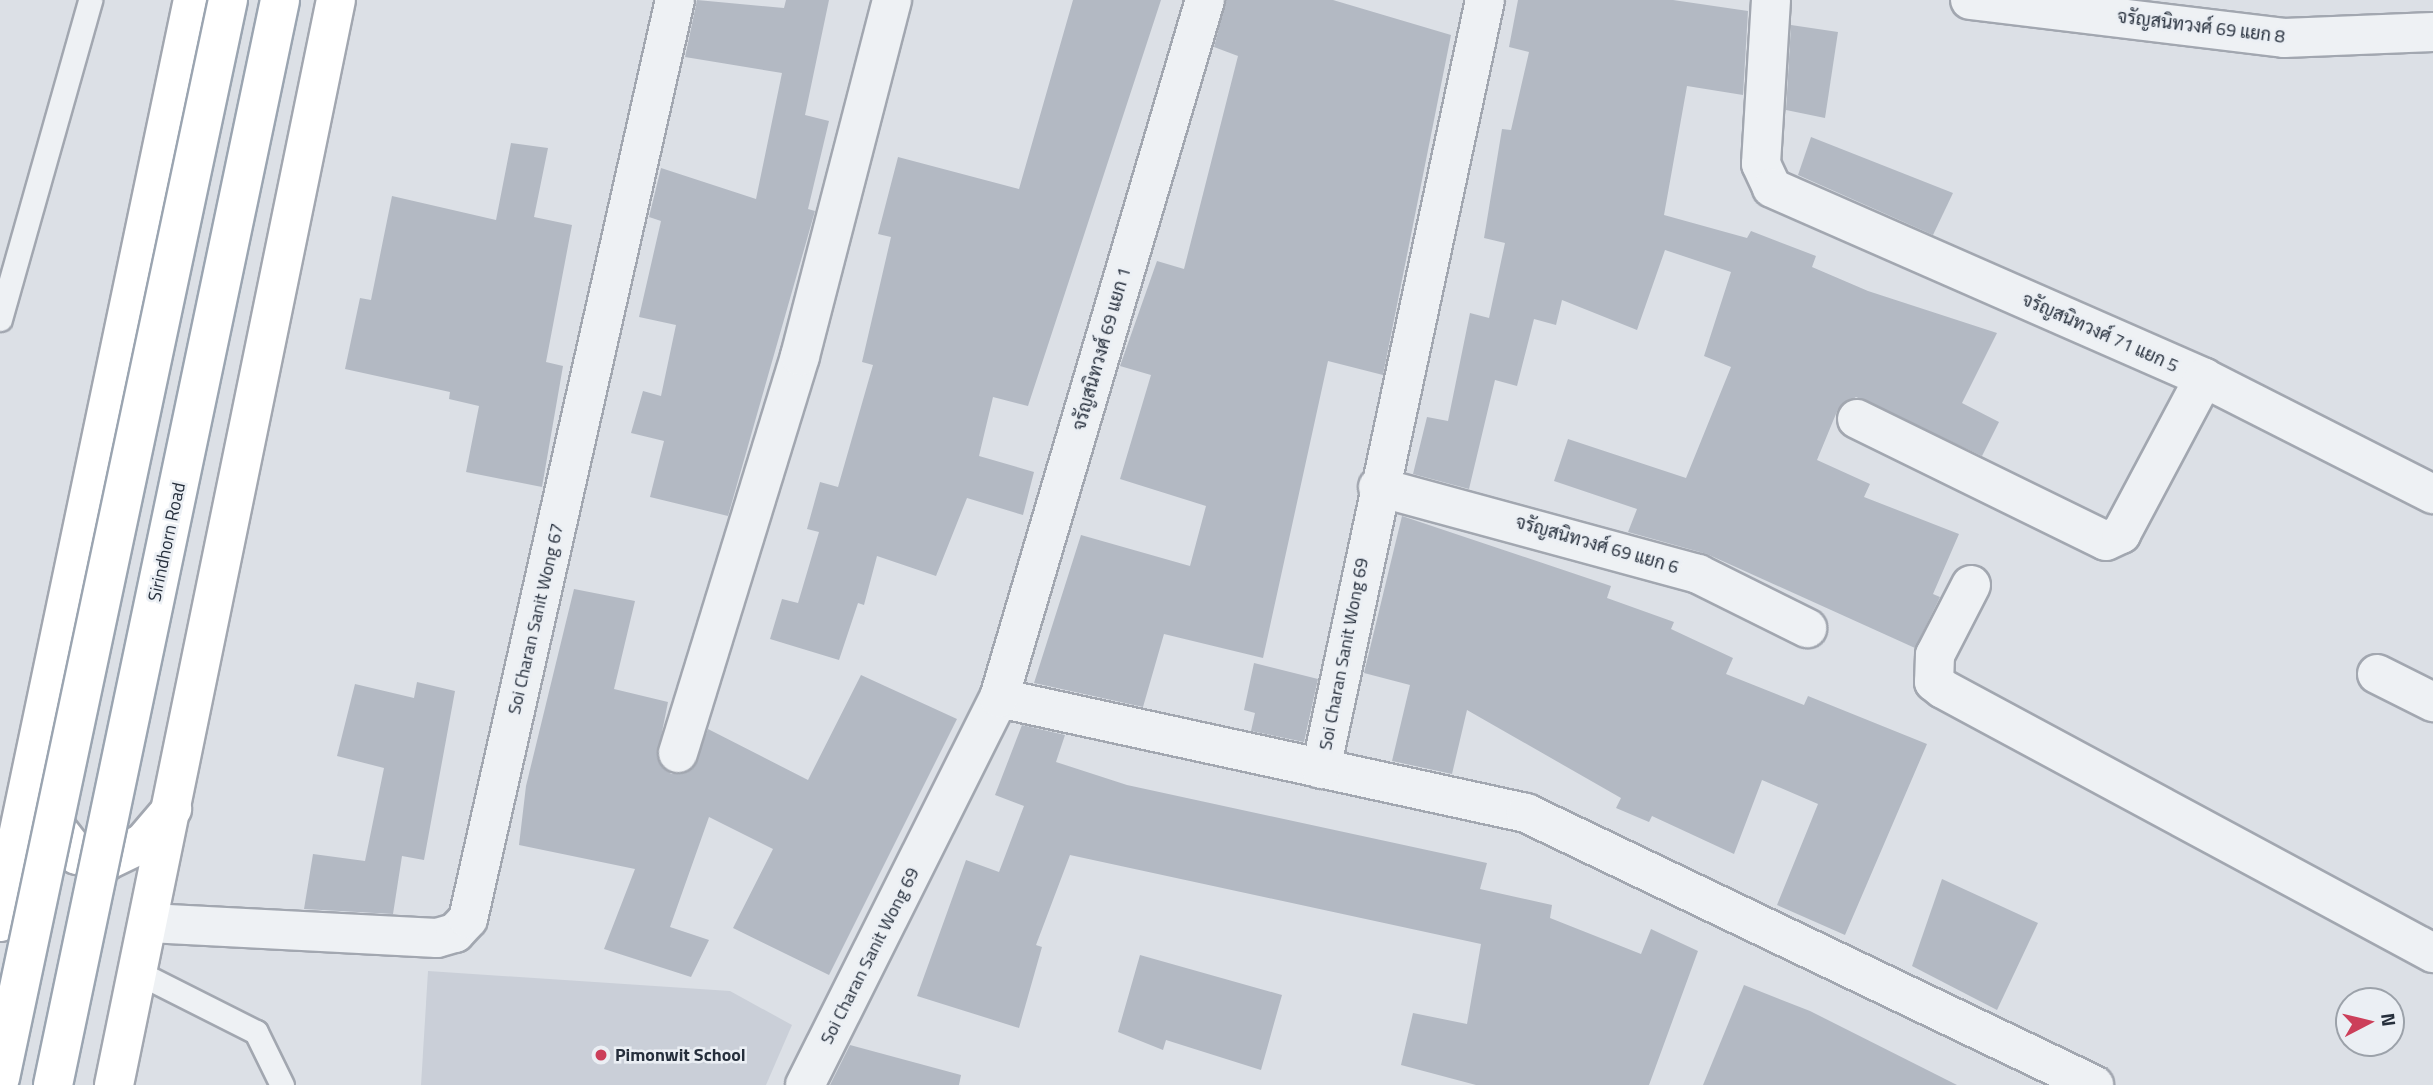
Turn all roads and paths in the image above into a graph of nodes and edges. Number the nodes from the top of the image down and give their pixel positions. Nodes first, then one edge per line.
1 (90, 0) edge
2 (193, 0) edge
3 (228, 0) edge
4 (280, 0) edge
5 (336, 0) edge
6 (675, 0) edge
7 (892, 0) edge
8 (1205, 0) edge
9 (1485, 0) edge
10 (1771, 0) edge
11 (1970, 0) edge
12 (2433, 32) edge
13 (0, 319) edge
14 (2204, 378) junction
15 (1857, 418) dead end
16 (1378, 487) junction
17 (2433, 494) edge
18 (1971, 585) dead end
19 (1807, 628) dead end
20 (2376, 674) dead end
21 (999, 698) junction
22 (2433, 702) edge
23 (678, 752) dead end
24 (35, 757) junction
25 (1321, 769) junction
26 (172, 809) junction
27 (0, 922) edge
28 (149, 923) junction
29 (2433, 953) edge
30 (139, 973) junction
31 (0, 1078) edge
32 (53, 1085) edge
33 (114, 1085) edge
34 (282, 1085) edge
35 (805, 1085) edge
36 (2094, 1085) edge

1 - 13 lane
2 - 24 main road
3 - 31 main road, bridge
4 - 32 main road, Sirindhorn Road, bridge
5 - 26 main road
6 - 28 street, Soi Charan Sanit Wong 67
7 - 23 street
8 - 21 street, จรัญสนิทวงศ์ 69 แยก 1
9 - 16 street, Soi Charan Sanit Wong 69
10 - 14 street, จรัญสนิทวงศ์ 71 แยก 5
11 - 12 street, จรัญสนิทวงศ์ 69 แยก 8
14 - 15 street
14 - 17 street, จรัญสนิทวงศ์ 71 แยก 5
16 - 19 street, จรัญสนิทวงศ์ 69 แยก 6
16 - 25 street, Soi Charan Sanit Wong 69
18 - 29 street
20 - 22 street
21 - 25 street, Soi Charan Sanit Wong 69
21 - 35 street, Soi Charan Sanit Wong 69
24 - 26 main road
24 - 27 main road
25 - 36 street
26 - 28 main road
28 - 30 main road
30 - 33 main road
30 - 34 lane

